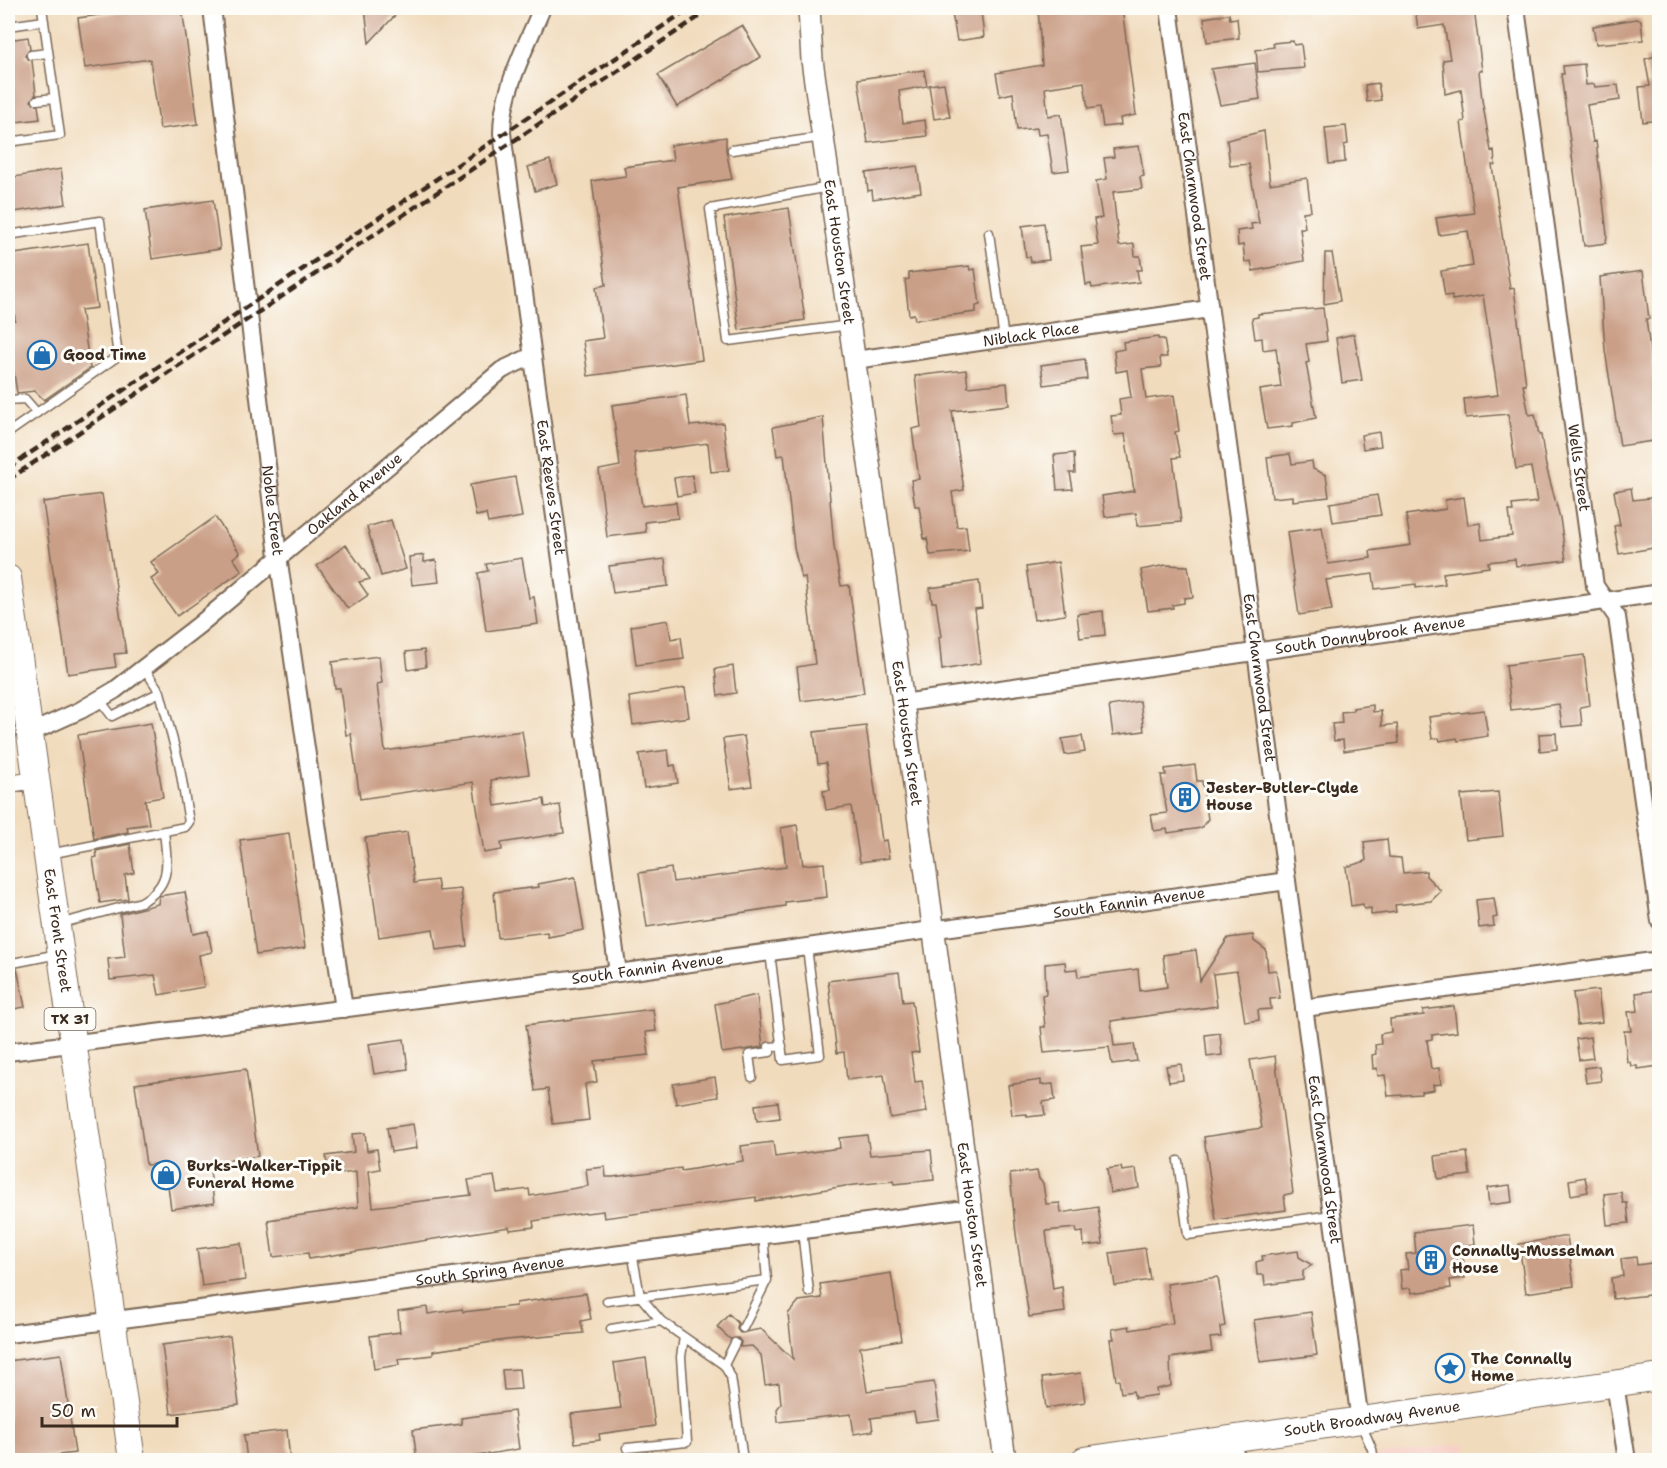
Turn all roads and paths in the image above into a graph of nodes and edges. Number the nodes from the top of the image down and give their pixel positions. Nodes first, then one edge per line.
1 (42, 8) edge
2 (212, 8) edge
3 (542, 8) edge
4 (809, 8) edge
5 (1169, 8) edge
6 (1515, 8) edge
7 (44, 21) junction
8 (8, 26) edge
9 (48, 53) junction
10 (31, 55) dead end
11 (54, 98) junction
12 (37, 100) dead end
13 (823, 137) junction
14 (8, 142) edge
15 (732, 150) dead end
16 (830, 187) junction
17 (989, 233) dead end
18 (8, 236) edge
19 (1209, 309) junction
20 (850, 325) junction
21 (1004, 339) junction
22 (532, 356) junction
23 (855, 360) junction
24 (8, 400) edge
25 (37, 413) junction
26 (8, 434) edge
27 (278, 556) junction
28 (8, 586) edge
29 (1659, 592) edge
30 (1606, 600) junction
31 (1255, 651) junction
32 (144, 668) junction
33 (160, 692) junction
34 (99, 699) junction
35 (903, 703) junction
36 (30, 733) junction
37 (37, 780) junction
38 (8, 784) edge
39 (164, 831) junction
40 (47, 855) junction
41 (1287, 881) junction
42 (1659, 921) edge
43 (57, 924) junction
44 (934, 929) junction
45 (807, 947) junction
46 (770, 951) junction
47 (61, 953) junction
48 (1659, 960) edge
49 (8, 964) edge
50 (618, 973) junction
51 (1304, 1008) junction
52 (344, 1009) junction
53 (74, 1043) junction
54 (782, 1046) junction
55 (8, 1052) edge
56 (752, 1077) dead end
57 (1178, 1161) dead end
58 (973, 1208) junction
59 (1332, 1215) junction
60 (802, 1230) junction
61 (763, 1235) junction
62 (632, 1252) junction
63 (767, 1280) junction
64 (809, 1292) dead end
65 (640, 1296) junction
66 (607, 1301) dead end
67 (112, 1319) junction
68 (661, 1321) junction
69 (743, 1328) dead end
70 (611, 1329) dead end
71 (8, 1334) edge
72 (684, 1337) junction
73 (735, 1343) dead end
74 (724, 1365) junction
75 (1659, 1377) edge
76 (1616, 1384) junction
77 (1360, 1421) junction
78 (627, 1448) dead end
79 (1234, 1450) edge
80 (132, 1461) edge
81 (743, 1461) edge
82 (1005, 1461) edge
83 (1084, 1461) edge
84 (1374, 1461) edge
85 (1627, 1461) edge

1 - 7 lane
2 - 27 street, Noble Street
3 - 22 street, East Reeves Street
4 - 13 street, East Houston Street
5 - 19 street, East Charnwood Street
6 - 30 street, Wells Street
7 - 8 lane
7 - 9 lane
9 - 10 lane
9 - 11 lane
11 - 12 lane
11 - 14 lane
13 - 15 lane
13 - 16 street, East Houston Street
16 - 20 street, East Houston Street
16 - 20 lane
17 - 21 lane
18 - 25 lane
19 - 21 street, Niblack Place
19 - 31 street, East Charnwood Street
20 - 23 street, East Houston Street
21 - 23 street, Niblack Place
22 - 27 street, Oakland Avenue
22 - 50 street, East Reeves Street
23 - 35 street, East Houston Street
24 - 25 lane
25 - 26 lane
27 - 32 street, Oakland Avenue
27 - 52 street, Noble Street
28 - 36 main road, East Front Street / TX 31
29 - 30 street, South Donnybrook Avenue
30 - 31 street, South Donnybrook Avenue
30 - 42 street, Wells Street
31 - 35 street, South Donnybrook Avenue
31 - 41 street, East Charnwood Street
32 - 33 lane
32 - 34 street, Oakland Avenue
33 - 34 lane
33 - 39 lane
34 - 36 street, Oakland Avenue
35 - 44 street, East Houston Street
36 - 37 main road, East Front Street / TX 31
37 - 38 street
37 - 40 main road, East Front Street / TX 31
39 - 40 lane
39 - 43 lane
40 - 43 main road, East Front Street / TX 31
41 - 44 street, South Fannin Avenue
41 - 51 street, East Charnwood Street
43 - 47 main road, East Front Street / TX 31
44 - 45 street, South Fannin Avenue
44 - 58 street, East Houston Street
45 - 46 street, South Fannin Avenue
45 - 54 lane
46 - 50 street, South Fannin Avenue
46 - 54 lane
47 - 49 lane
47 - 53 main road, East Front Street / TX 31
48 - 51 street
50 - 52 street, South Fannin Avenue
51 - 59 street, East Charnwood Street
52 - 53 street, South Fannin Avenue
53 - 55 street, South Fannin Avenue
53 - 67 main road, East Front Street / TX 31
54 - 56 lane
57 - 59 lane
58 - 60 street, South Spring Avenue
58 - 82 street, East Houston Street
59 - 77 street, East Charnwood Street
60 - 61 street, South Spring Avenue
60 - 64 lane
61 - 62 street, South Spring Avenue
61 - 63 lane
62 - 65 lane
62 - 67 street, South Spring Avenue
63 - 65 lane
63 - 69 lane
65 - 66 lane
65 - 68 lane
67 - 71 street, South Spring Avenue
67 - 80 main road, East Front Street / TX 31
68 - 70 lane
68 - 72 lane
72 - 74 lane
72 - 78 lane
73 - 74 lane
74 - 81 lane
75 - 76 main road, South Broadway Avenue
76 - 77 main road, South Broadway Avenue
76 - 85 street
77 - 79 main road, South Broadway Avenue
77 - 84 lane
79 - 83 main road, South Broadway Avenue

